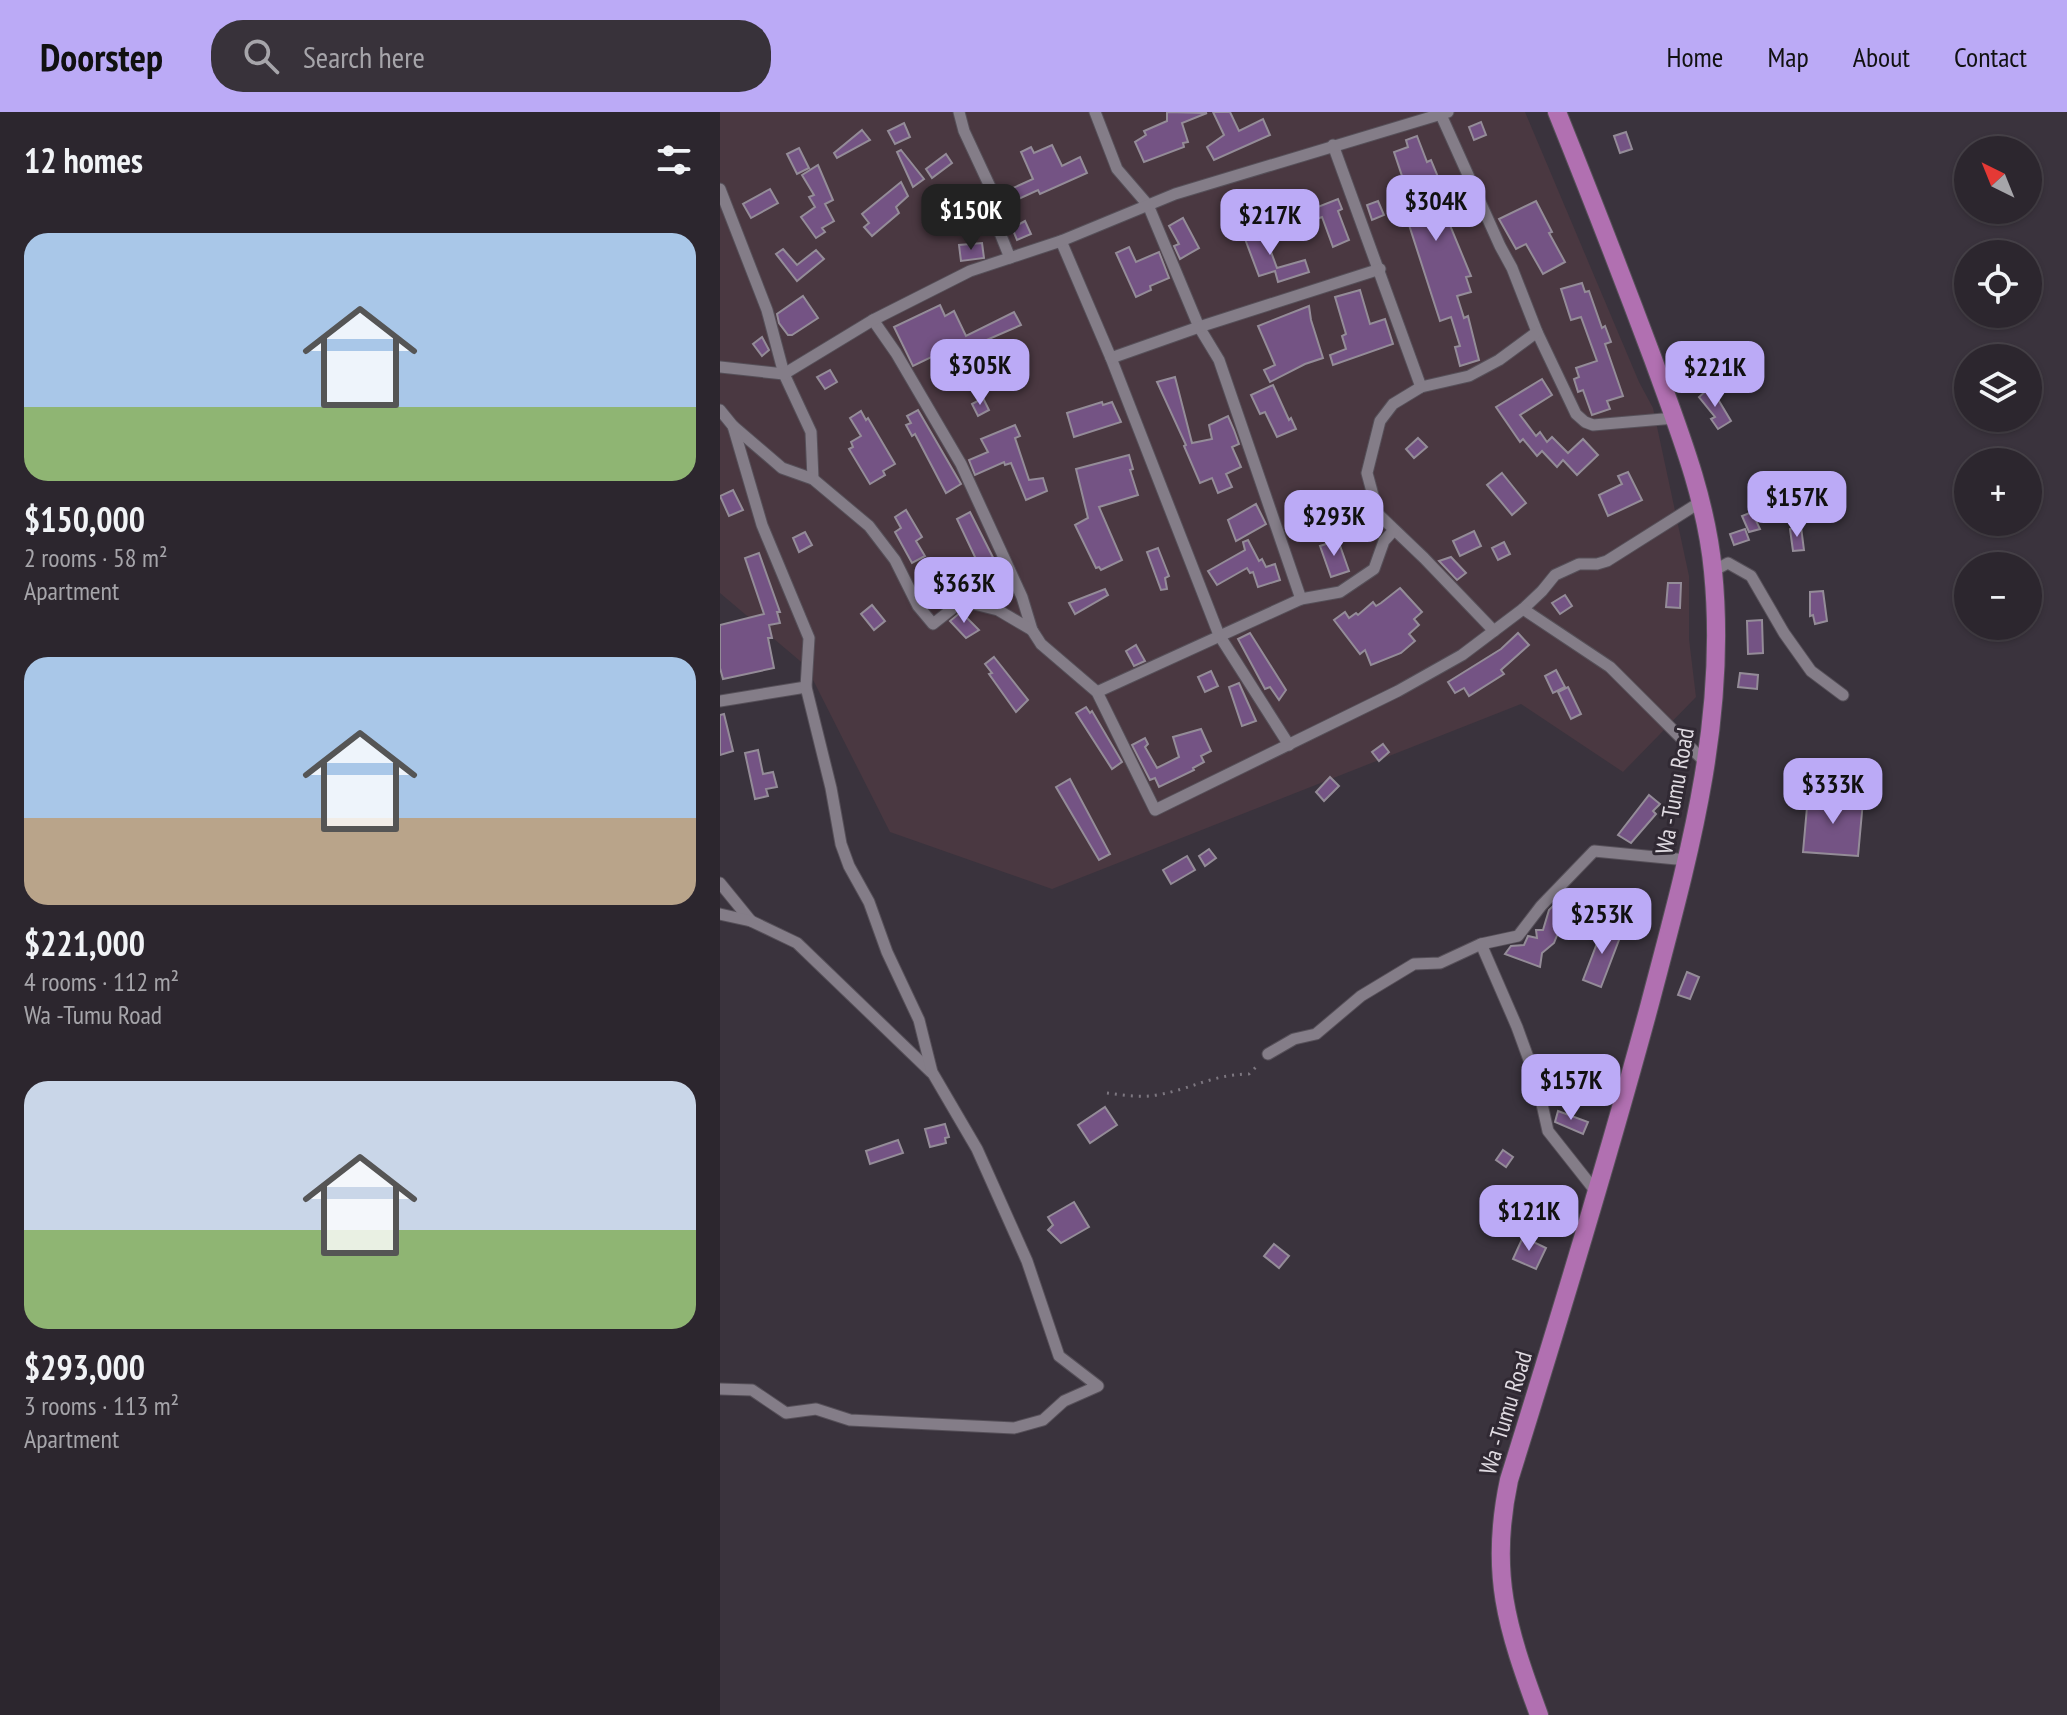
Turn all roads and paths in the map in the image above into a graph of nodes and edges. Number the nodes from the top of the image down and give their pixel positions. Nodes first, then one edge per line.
1 (959, 112) edge
2 (1095, 112) edge
3 (1557, 112) edge
4 (1444, 113) edge
5 (1333, 145) junction
6 (720, 189) edge
7 (1148, 205) junction
8 (1061, 241) junction
9 (1010, 258) junction
10 (1380, 269) junction
11 (873, 320) junction
12 (1199, 327) junction
13 (1537, 332) junction
14 (1111, 358) junction
15 (720, 367) edge
16 (784, 374) junction
17 (1421, 387) junction
18 (720, 410) edge
19 (1675, 418) junction
20 (733, 426) junction
21 (813, 479) junction
22 (1702, 501) junction
23 (1394, 530) junction
24 (1713, 571) junction
25 (1301, 599) junction
26 (1523, 609) junction
27 (1032, 630) junction
28 (1494, 631) junction
29 (1219, 635) junction
30 (806, 687) junction
31 (1097, 692) junction
32 (1843, 695) dead end
33 (720, 701) edge
34 (1289, 745) junction
35 (1708, 765) junction
36 (1687, 860) junction
37 (720, 883) edge
38 (720, 914) edge
39 (751, 921) junction
40 (1481, 944) junction
41 (1268, 1054) joint
42 (932, 1072) junction
43 (1107, 1093) dead end
44 (1597, 1193) junction
45 (720, 1389) edge
46 (1539, 1715) edge

1 - 9 street
2 - 7 street
3 - 19 highway, Wa -Tumu Road
4 - 5 street
4 - 13 street
5 - 7 street
5 - 10 street
6 - 16 street
7 - 8 street
7 - 12 street
8 - 9 street
8 - 14 street
9 - 11 street
10 - 12 street
10 - 17 street
11 - 16 street
11 - 27 street
12 - 14 street
12 - 25 street
13 - 17 street
13 - 19 street
14 - 29 street
15 - 16 street
16 - 21 street
17 - 23 street
18 - 20 street
19 - 22 highway, Wa -Tumu Road
20 - 21 street
20 - 30 street
21 - 27 street
22 - 24 highway, Wa -Tumu Road
22 - 26 street
23 - 25 street
23 - 28 street
24 - 32 street
24 - 35 highway, Wa -Tumu Road
25 - 29 street
26 - 28 street
26 - 35 street
27 - 31 street
28 - 34 street
29 - 31 street
29 - 34 street
30 - 33 street
30 - 42 street
31 - 34 street
35 - 36 highway, Wa -Tumu Road
36 - 40 street
36 - 44 highway, Wa -Tumu Road
37 - 39 street
38 - 39 street
39 - 42 street
40 - 41 street
40 - 44 street
41 - 43 path
42 - 45 street
44 - 46 highway, Wa -Tumu Road

